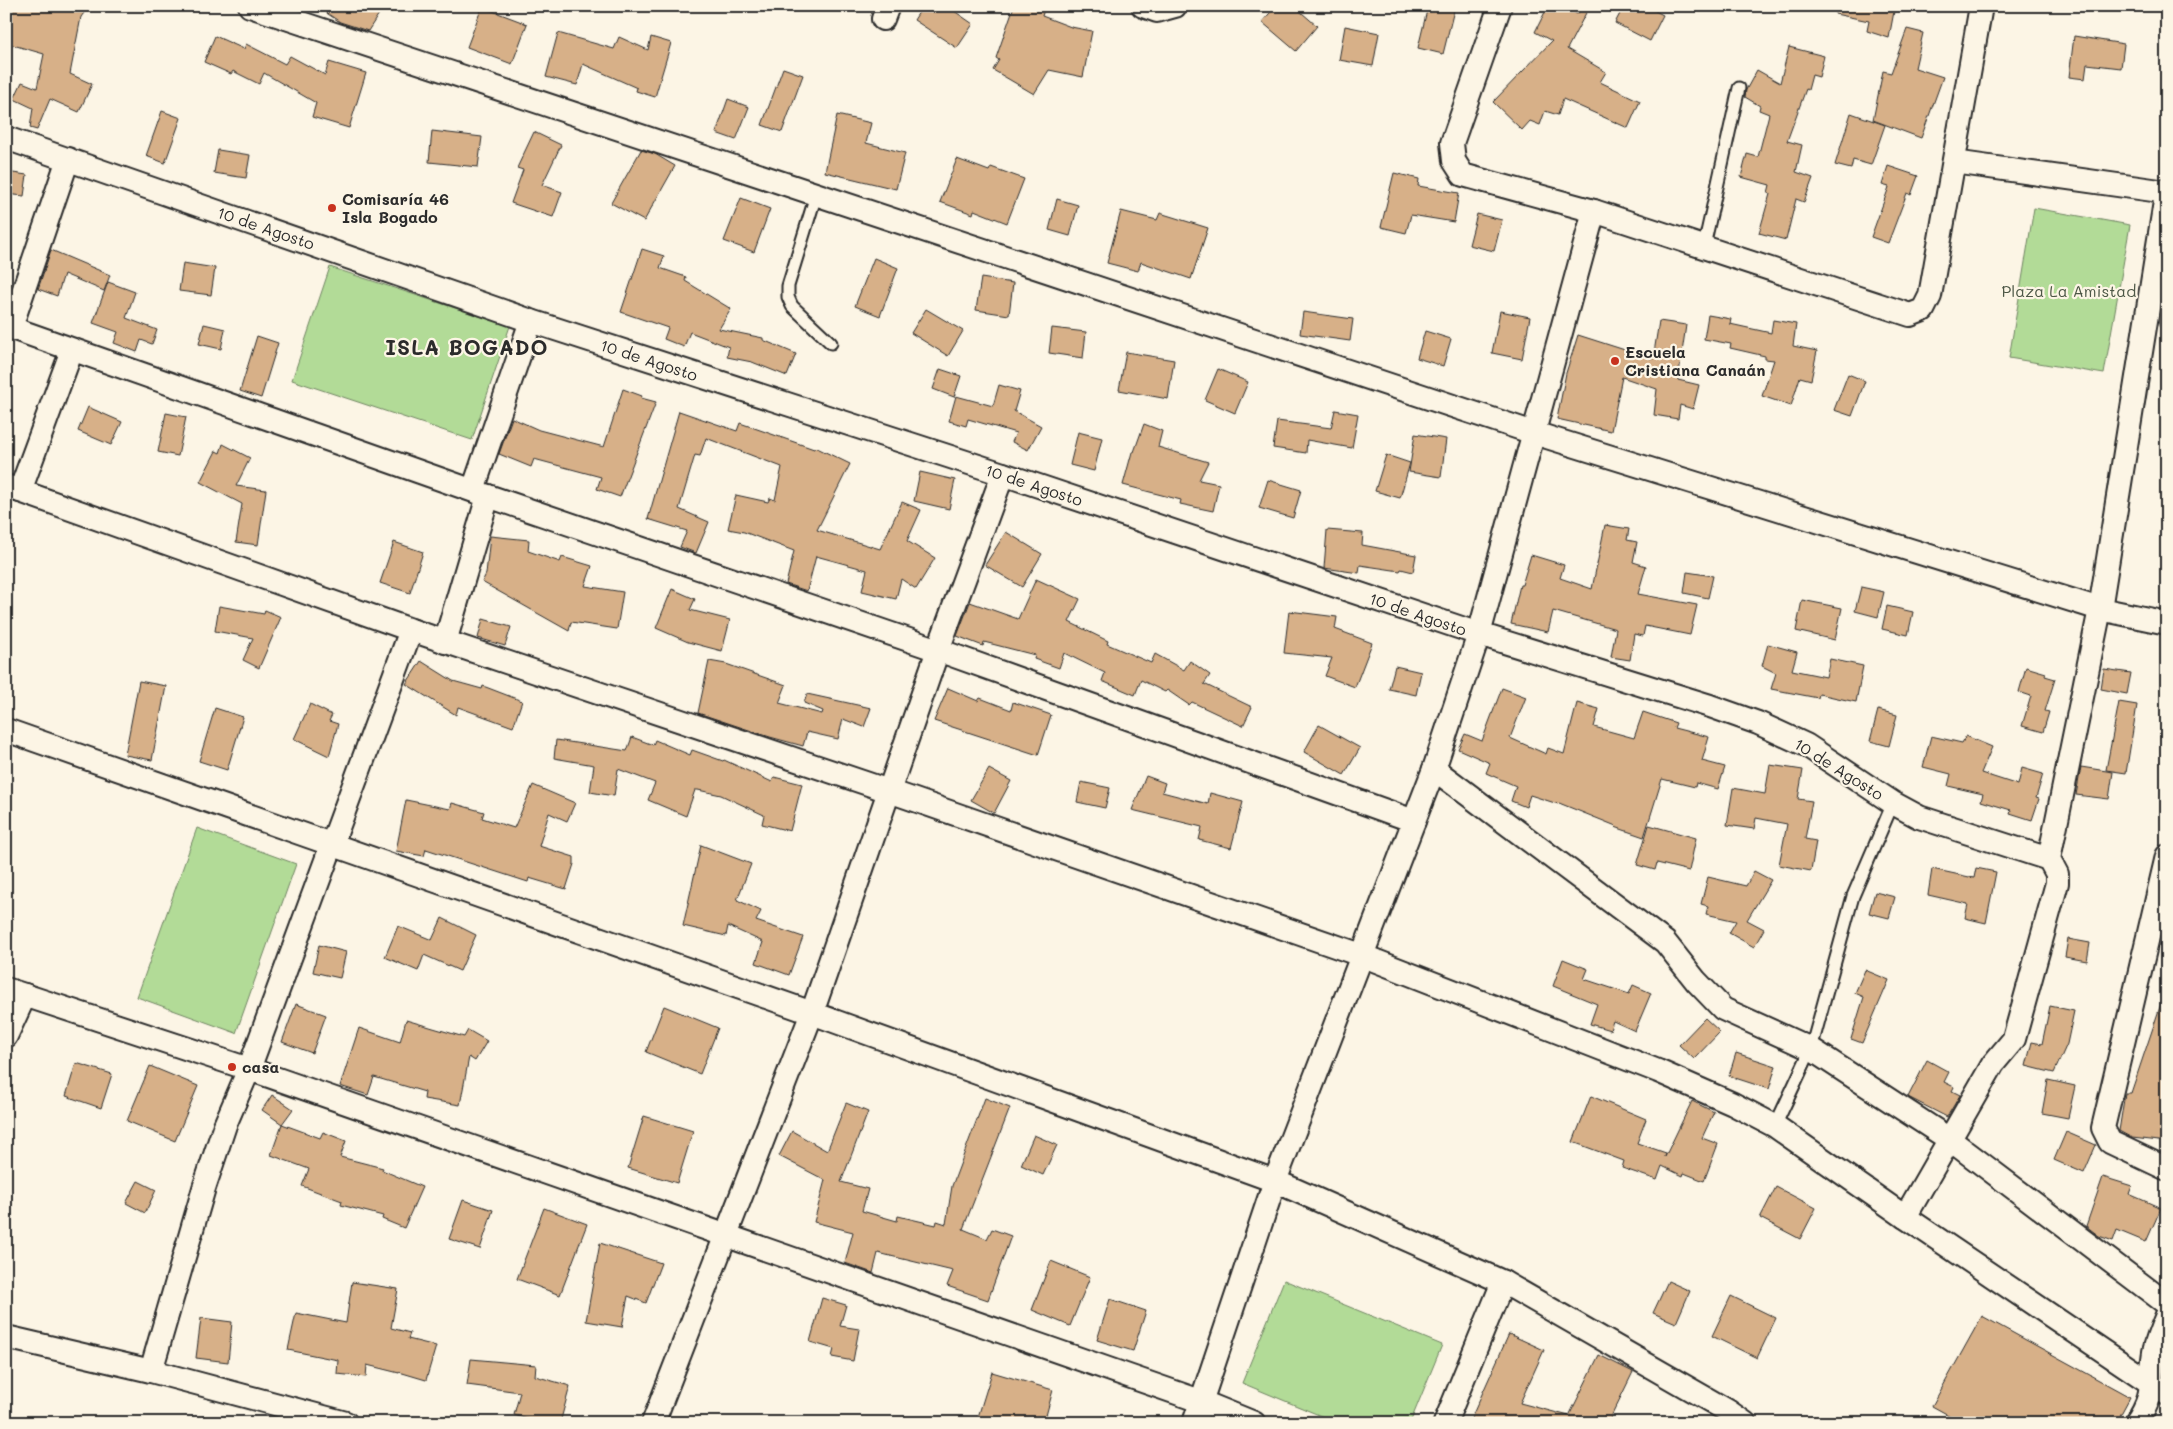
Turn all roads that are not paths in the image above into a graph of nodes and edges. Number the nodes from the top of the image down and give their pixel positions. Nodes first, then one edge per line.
1 (250, 6) edge
2 (1143, 6) edge
3 (1175, 6) edge
4 (1500, 6) edge
5 (1981, 6) edge
6 (282, 12) edge
7 (1739, 88) dead end
8 (6, 138) edge
9 (68, 159) junction
10 (1954, 162) junction
11 (2167, 191) edge
12 (816, 195) junction
13 (1594, 211) junction
14 (1704, 246) junction
15 (531, 321) junction
16 (9, 326) edge
17 (831, 343) dead end
18 (72, 350) junction
19 (1534, 433) junction
20 (1002, 474) junction
21 (13, 489) edge
22 (480, 493) junction
23 (2100, 609) junction
24 (2167, 623) edge
25 (411, 630) junction
26 (1479, 634) junction
27 (445, 642) junction
28 (938, 650) junction
29 (6, 730) edge
30 (1434, 769) junction
31 (890, 791) junction
32 (1893, 803) junction
33 (1414, 821) junction
34 (333, 844) junction
35 (2167, 856) edge
36 (2048, 859) junction
37 (1361, 956) junction
38 (16, 992) edge
39 (812, 1013) junction
40 (6, 1036) edge
41 (1811, 1049) junction
42 (249, 1069) junction
43 (1776, 1126) junction
44 (1949, 1139) junction
45 (2167, 1169) edge
46 (1275, 1181) junction
47 (1905, 1216) junction
48 (726, 1234) junction
49 (1504, 1282) junction
50 (2167, 1304) edge
51 (2167, 1315) edge
52 (6, 1337) edge
53 (151, 1371) junction
54 (2160, 1389) edge
55 (1200, 1401) junction
56 (1732, 1419) edge
57 (346, 1423) edge
58 (652, 1423) edge
59 (1194, 1423) edge
60 (1254, 1423) edge
61 (1446, 1423) edge
62 (2136, 1423) edge

1 - 6 street
2 - 3 street
4 - 13 street
5 - 10 street
6 - 12 street
7 - 14 lane
8 - 9 street, 10 de Agosto
9 - 15 street, 10 de Agosto
9 - 16 street
10 - 11 street
10 - 14 street
11 - 23 street
12 - 17 lane
12 - 19 street
13 - 14 street
13 - 19 street
15 - 20 street, 10 de Agosto
15 - 22 street
16 - 18 street
18 - 21 street
18 - 22 street
19 - 23 street
19 - 26 street
20 - 26 street, 10 de Agosto
20 - 28 street
21 - 25 street
22 - 27 street
22 - 28 street
23 - 24 street
23 - 36 street
25 - 27 street
25 - 34 street
26 - 30 street
26 - 32 street, 10 de Agosto
27 - 31 street
28 - 31 street
28 - 33 street
29 - 34 street
30 - 33 street
30 - 41 street
31 - 37 street
31 - 39 street
32 - 36 street, 10 de Agosto
32 - 41 lane
33 - 37 street
34 - 39 street
34 - 42 street
35 - 45 street
36 - 44 street
37 - 43 street
37 - 46 street
38 - 40 street
38 - 42 street
39 - 46 street
39 - 48 street
41 - 43 lane
41 - 44 street
42 - 48 street
42 - 53 street
43 - 47 street
44 - 47 street
44 - 50 street
46 - 49 street
46 - 55 street
47 - 54 street
48 - 55 street
48 - 58 street
49 - 56 street
49 - 61 street
51 - 54 street
52 - 53 street
53 - 57 street
54 - 62 street
55 - 59 street
55 - 60 street

